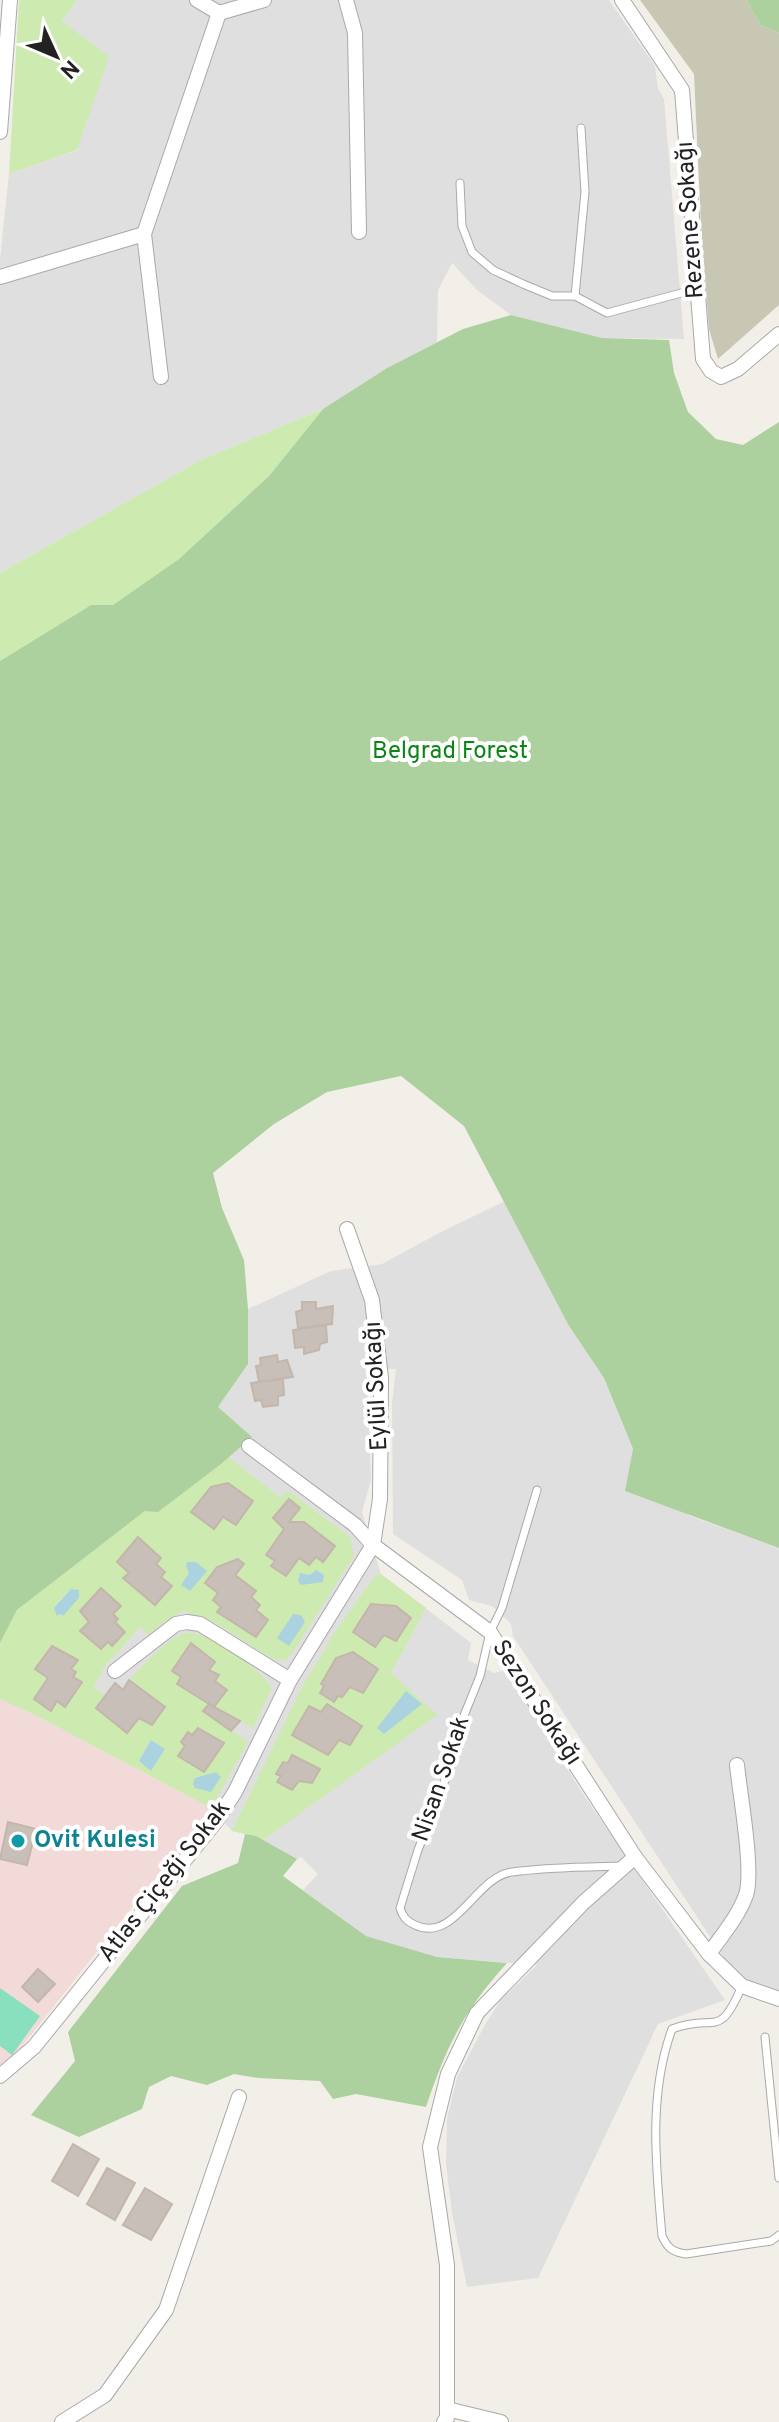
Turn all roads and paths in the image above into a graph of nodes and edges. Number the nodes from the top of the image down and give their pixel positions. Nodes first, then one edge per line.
1 (10, 0) edge
2 (197, 0) edge
3 (264, 0) edge
4 (346, 0) edge
5 (622, 0) edge
6 (219, 13) junction
7 (581, 128) dead end
8 (0, 132) edge
9 (460, 183) dead end
10 (359, 232) dead end
11 (144, 234) junction
12 (0, 277) edge
13 (696, 289) junction
14 (575, 296) junction
15 (779, 334) edge
16 (161, 377) dead end
17 (347, 1229) dead end
18 (249, 1446) dead end
19 (537, 1490) dead end
20 (373, 1545) junction
21 (490, 1632) junction
22 (115, 1671) dead end
23 (290, 1680) junction
24 (737, 1765) dead end
25 (631, 1862) junction
26 (712, 1951) junction
27 (742, 1986) junction
28 (779, 1991) edge
29 (779, 1999) edge
30 (765, 2037) dead end
31 (0, 2076) edge
32 (239, 2097) dead end
33 (779, 2178) edge
34 (779, 2235) edge
35 (445, 2415) edge
36 (62, 2422) edge
37 (501, 2422) edge

1 - 8 street
2 - 6 street
3 - 6 street
4 - 10 street
5 - 13 street, Rezene Sokağı
6 - 11 street
7 - 14 lane
9 - 14 lane
11 - 12 street
11 - 16 street
13 - 14 lane
13 - 15 street, Rezene Sokağı
17 - 20 street, Eylül Sokağı
18 - 20 street, Sezon Sokağı
19 - 21 lane
20 - 21 street, Sezon Sokağı
20 - 23 street, Atlas Çiçeği Sokak
21 - 25 street, Sezon Sokağı
21 - 25 lane, Nisan Sokak
22 - 23 street
23 - 31 street, Atlas Çiçeği Sokak
24 - 26 street
25 - 26 street, Sezon Sokağı
25 - 35 street
26 - 27 street, Sezon Sokağı
26 - 28 street
27 - 29 street, Sezon Sokağı
27 - 34 lane
30 - 33 lane
32 - 36 street
35 - 37 street

